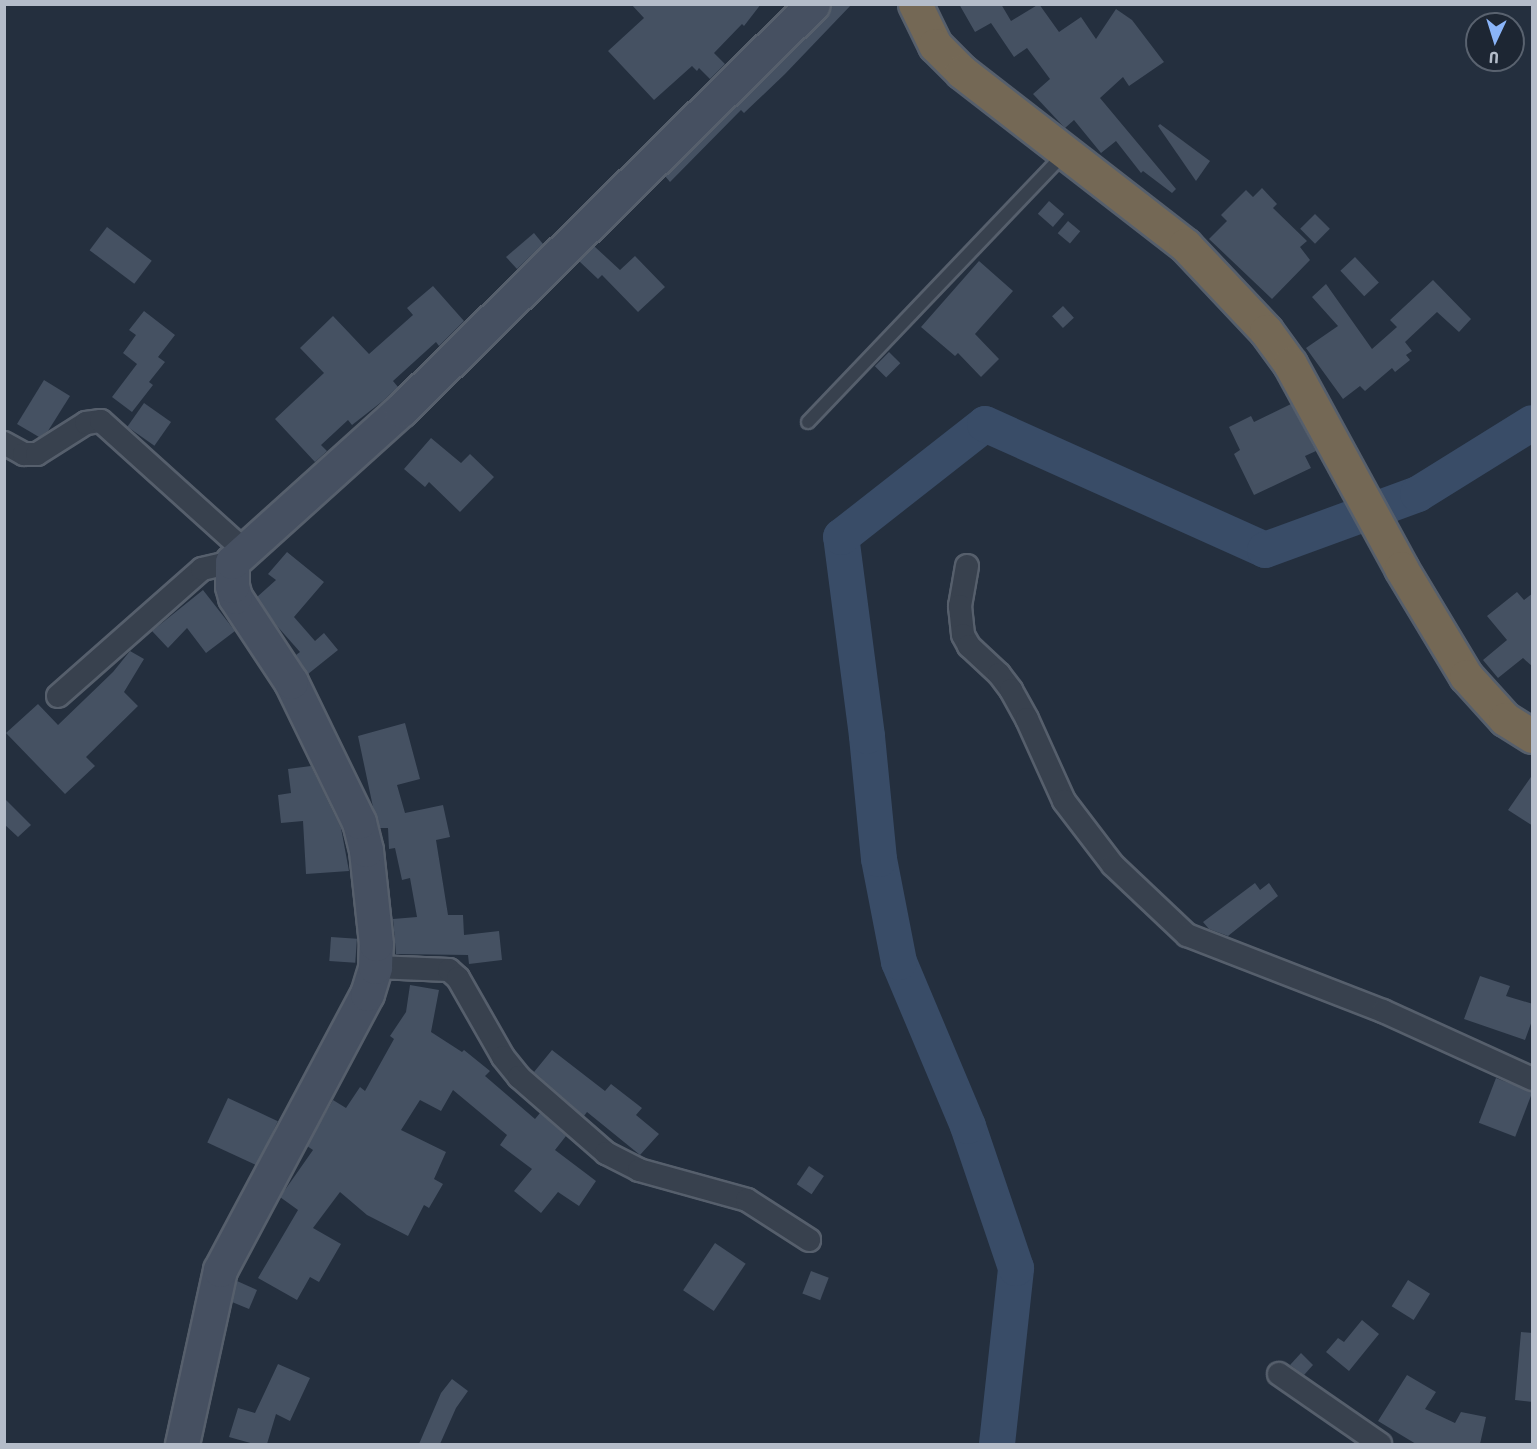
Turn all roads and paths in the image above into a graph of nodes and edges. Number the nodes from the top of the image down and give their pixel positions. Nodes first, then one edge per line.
1 (813, 4) edge
2 (915, 4) edge
3 (1065, 154) junction
4 (807, 422) dead end
5 (4, 443) edge
6 (238, 556) junction
7 (967, 566) dead end
8 (58, 696) dead end
9 (1533, 736) edge
10 (375, 967) junction
11 (1533, 1079) edge
12 (809, 1239) dead end
13 (1279, 1374) dead end
14 (182, 1444) edge
15 (1380, 1444) edge

1 - 6 street
2 - 3 highway
3 - 4 lane
3 - 9 highway
5 - 6 street
6 - 8 street
6 - 10 street
7 - 11 street
10 - 12 street
10 - 14 street
13 - 15 street

